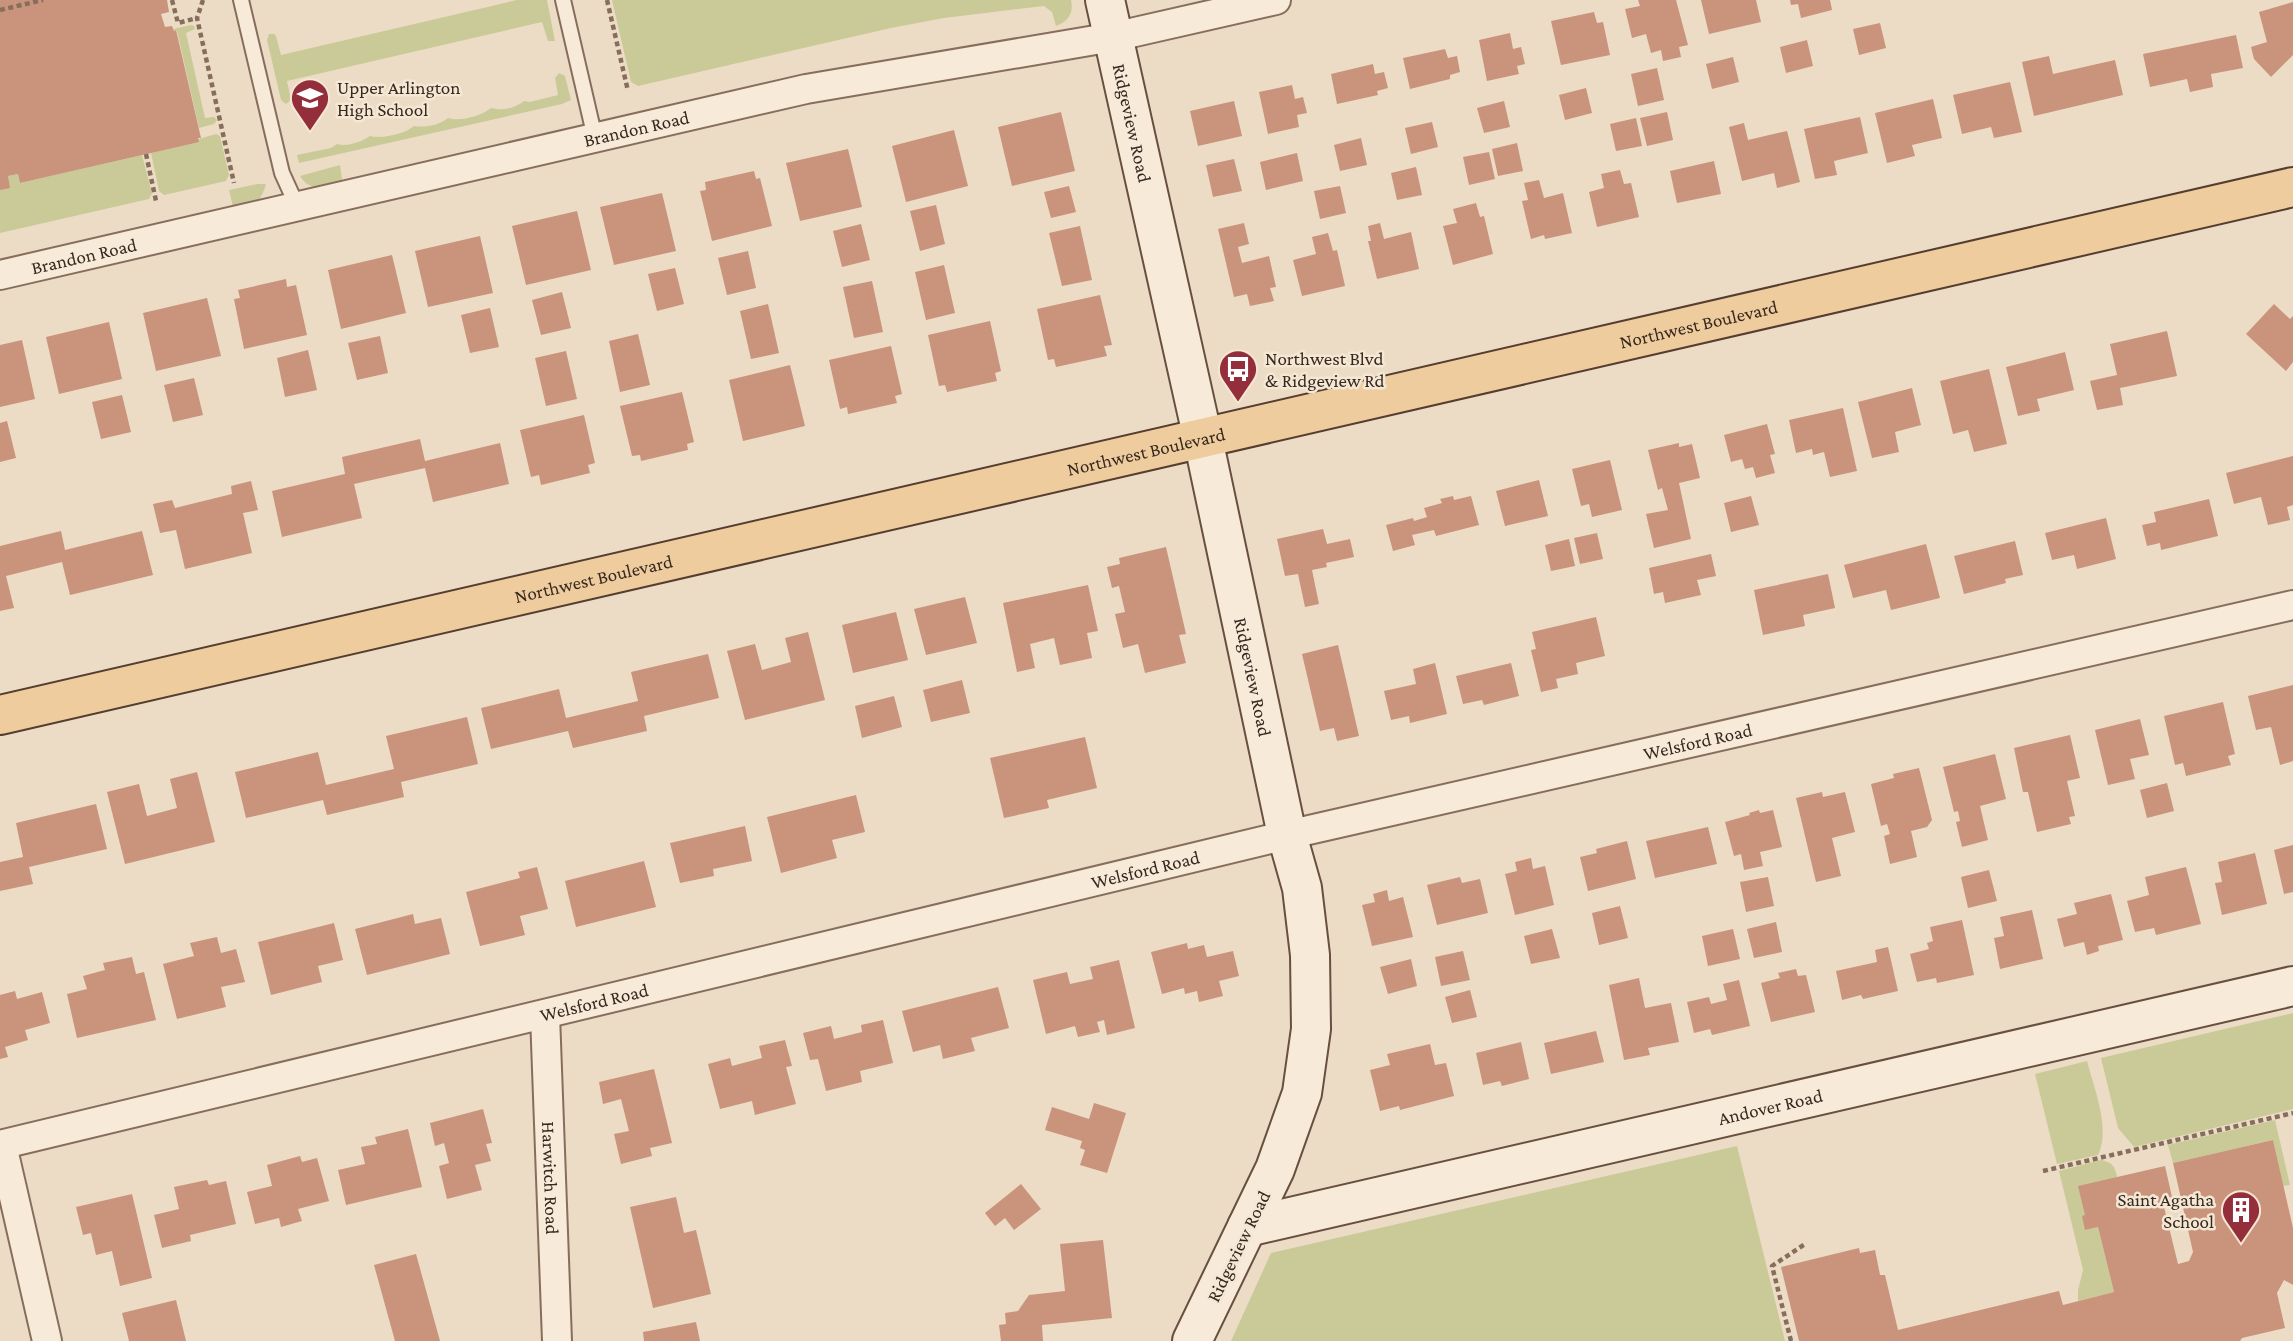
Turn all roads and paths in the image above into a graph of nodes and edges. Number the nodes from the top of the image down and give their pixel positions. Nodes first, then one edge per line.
1 (43, 0) edge
2 (172, 0) edge
3 (203, 0) edge
4 (241, 0) edge
5 (563, 0) edge
6 (607, 0) edge
7 (1105, 0) edge
8 (1276, 0) edge
9 (0, 10) edge
10 (197, 18) junction
11 (1113, 37) junction
12 (628, 92) dead end
13 (594, 138) junction
14 (146, 154) dead end
15 (234, 183) dead end
16 (2293, 187) edge
17 (156, 201) dead end
18 (297, 206) junction
19 (0, 275) edge
20 (1203, 439) junction
21 (2293, 605) edge
22 (0, 715) edge
23 (1287, 835) junction
24 (2293, 986) edge
25 (545, 1015) junction
26 (2293, 1113) edge
27 (1, 1145) edge
28 (2043, 1171) dead end
29 (1247, 1227) junction
30 (1805, 1244) dead end
31 (47, 1341) edge
32 (558, 1341) edge
33 (1192, 1341) edge
34 (1791, 1341) edge

1 - 9 path
2 - 10 path
3 - 10 path
4 - 18 lane
5 - 13 lane
6 - 12 path
7 - 11 street, Ridgeview Road
8 - 11 street, Brandon Road
10 - 15 path
11 - 13 street, Brandon Road
11 - 20 street, Ridgeview Road
13 - 18 street, Brandon Road
14 - 17 path
16 - 20 main road, Northwest Boulevard
18 - 19 street, Brandon Road
20 - 22 main road, Northwest Boulevard
20 - 23 street, Ridgeview Road
21 - 23 street, Welsford Road
23 - 25 street, Welsford Road
23 - 29 street, Ridgeview Road
24 - 29 street, Andover Road
25 - 27 street, Welsford Road
25 - 32 street, Harwitch Road
26 - 28 path
27 - 31 street
29 - 33 street, Ridgeview Road
30 - 34 path

